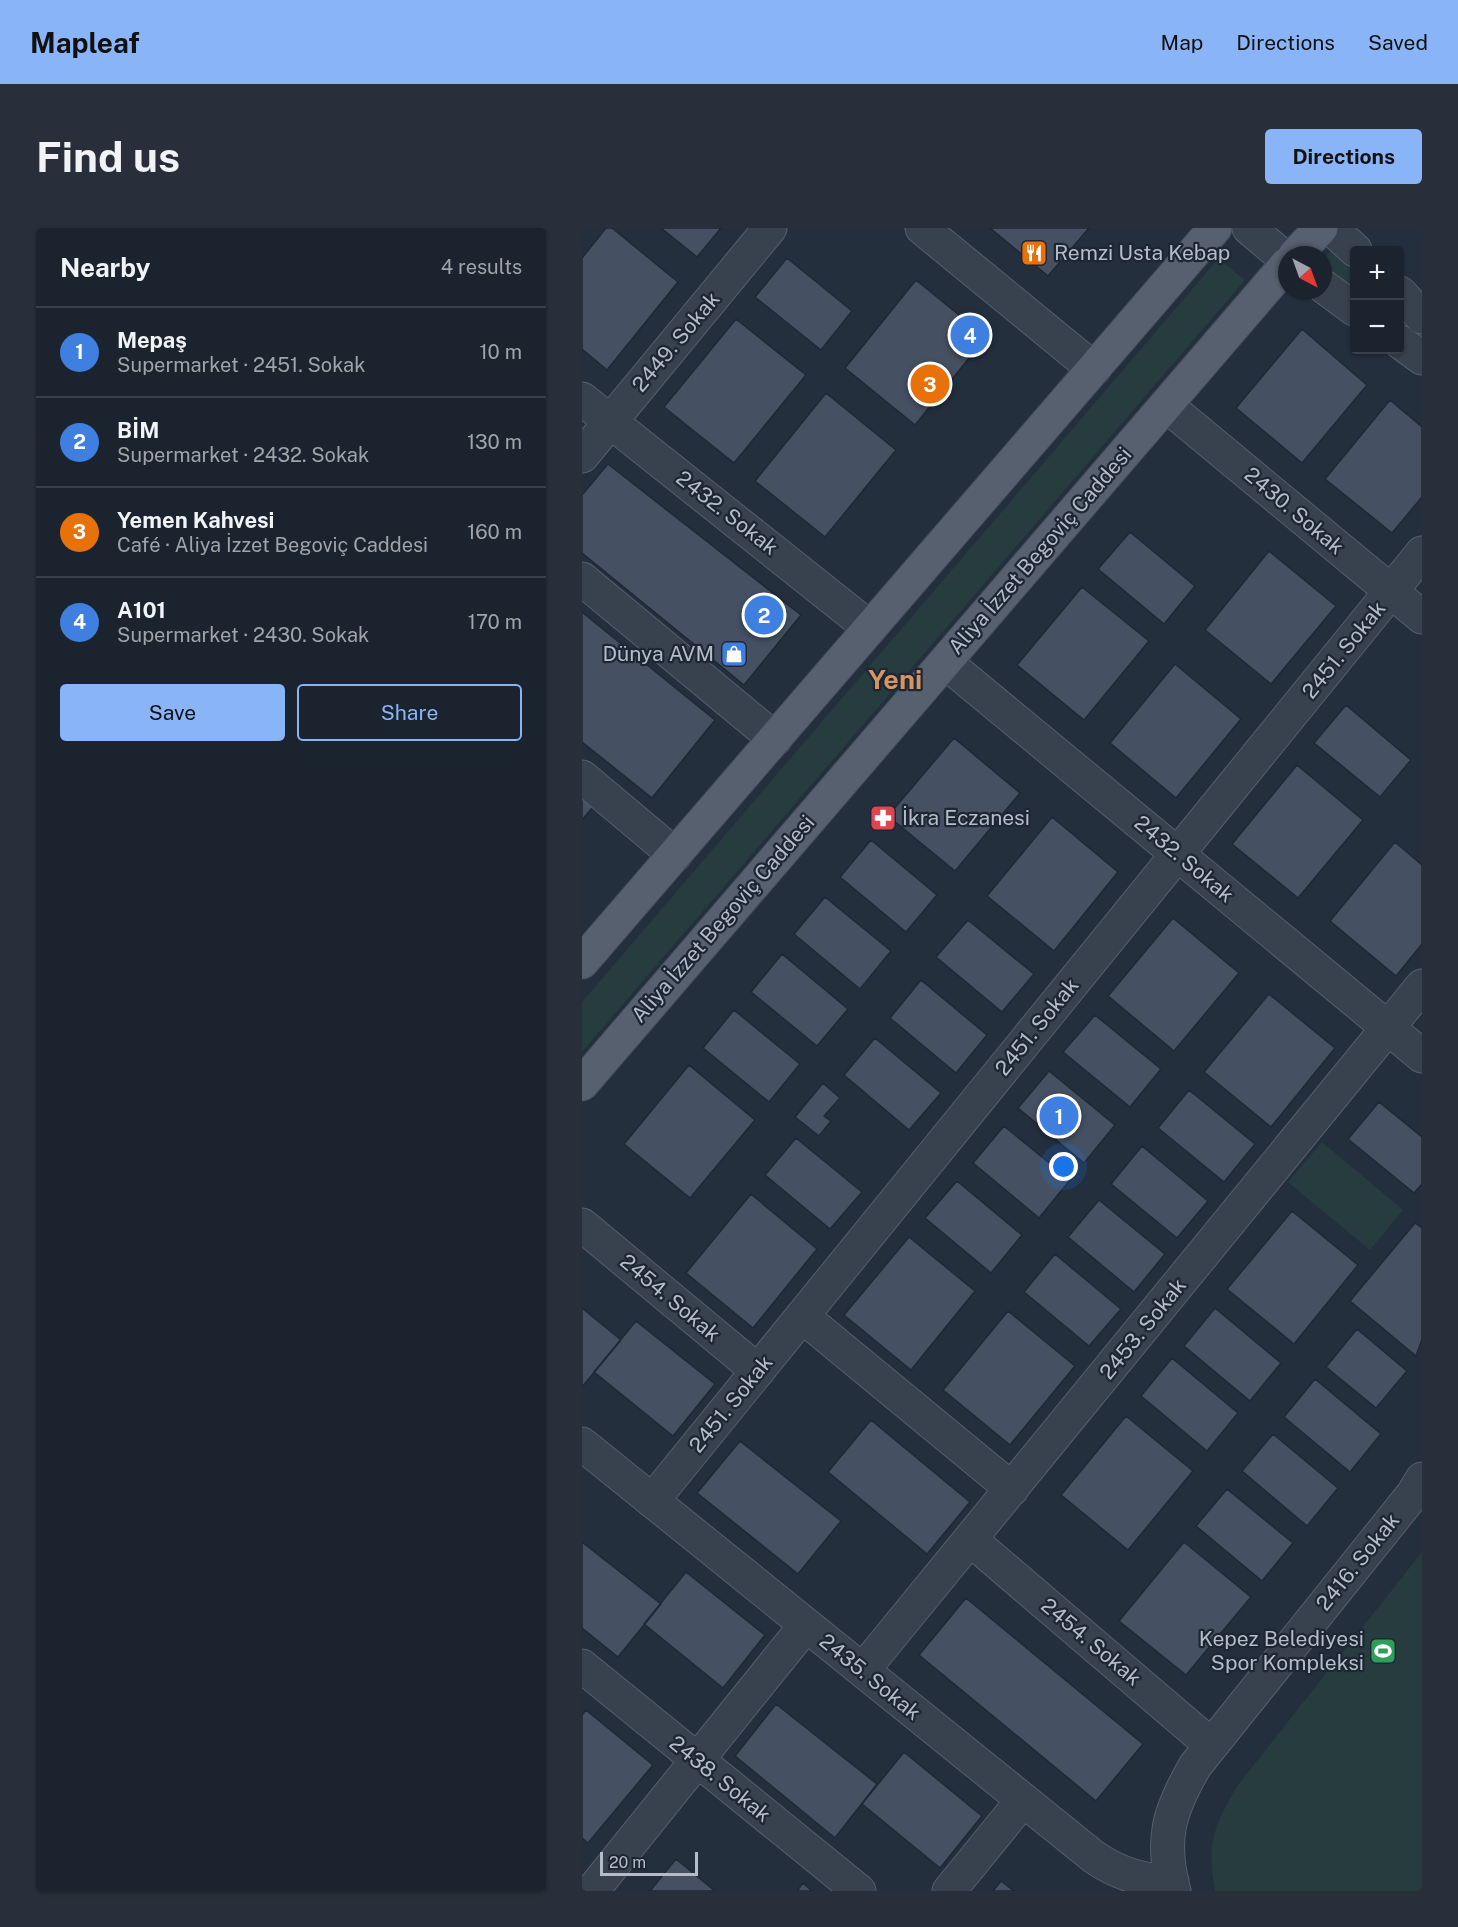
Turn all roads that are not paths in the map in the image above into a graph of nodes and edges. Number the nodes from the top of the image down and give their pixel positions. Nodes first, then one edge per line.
1 (770, 228) edge
2 (922, 228) edge
3 (1215, 228) edge
4 (1249, 228) edge
5 (1321, 228) edge
6 (1330, 228) edge
7 (1304, 246) edge
8 (1350, 246) edge
9 (1278, 254) edge
10 (1278, 273) edge
11 (1332, 293) edge
12 (1404, 297) edge
13 (1350, 306) edge
14 (1422, 317) edge
15 (1404, 345) edge
16 (1422, 358) edge
17 (1094, 369) junction
18 (582, 399) edge
19 (1166, 405) junction
20 (610, 421) junction
21 (582, 456) edge
22 (1422, 553) edge
23 (582, 579) edge
24 (1391, 592) junction
25 (1422, 617) edge
26 (870, 628) junction
27 (945, 662) junction
28 (775, 739) junction
29 (582, 777) edge
30 (1178, 854) junction
31 (675, 855) junction
32 (586, 949) edge
33 (1422, 986) edge
34 (1388, 1028) junction
35 (1422, 1056) edge
36 (582, 1084) edge
37 (582, 1225) edge
38 (802, 1317) junction
39 (758, 1371) junction
40 (584, 1450) edge
41 (1422, 1479) edge
42 (1012, 1489) junction
43 (652, 1501) junction
44 (971, 1540) junction
45 (806, 1625) junction
46 (582, 1666) edge
47 (863, 1670) junction
48 (1211, 1745) junction
49 (698, 1760) junction
50 (1023, 1800) junction
51 (1173, 1886) edge
52 (592, 1891) edge
53 (859, 1891) edge
54 (950, 1891) edge

1 - 20 street, 2449. Sokak
2 - 17 street
3 - 17 main road
4 - 9 street
5 - 7 main road
6 - 8 street
10 - 19 main road, Aliya İzzet Begoviç Caddesi
11 - 13 street
12 - 14 street
15 - 16 street
17 - 26 main road
18 - 20 street, 2432. Sokak
19 - 24 street, 2430. Sokak
19 - 27 main road, Aliya İzzet Begoviç Caddesi
20 - 21 street, 2449. Sokak
20 - 26 street, 2432. Sokak
22 - 24 street, 2451. Sokak
23 - 28 street
24 - 25 street, 2430. Sokak
24 - 30 street, 2451. Sokak
26 - 28 main road
27 - 30 street, 2432. Sokak
27 - 36 main road, Aliya İzzet Begoviç Caddesi
28 - 31 main road
29 - 31 street
30 - 34 street, 2432. Sokak
30 - 38 street, 2451. Sokak
31 - 32 main road
33 - 34 street, 2453. Sokak
34 - 35 street, 2432. Sokak
34 - 42 street, 2453. Sokak
37 - 39 street, 2454. Sokak
38 - 39 street, 2451. Sokak
38 - 42 street
39 - 43 street, 2451. Sokak
40 - 43 street, 2435. Sokak
41 - 48 street, 2416. Sokak
42 - 44 street, 2453. Sokak
43 - 45 street, 2435. Sokak
44 - 47 street, 2453. Sokak
44 - 48 street, 2454. Sokak
45 - 47 street, 2435. Sokak
45 - 49 street
46 - 49 street, 2438. Sokak
47 - 50 street, 2435. Sokak
48 - 51 street, 2416. Sokak
49 - 52 street
49 - 53 street, 2438. Sokak
50 - 51 street, 2435. Sokak
50 - 54 street

